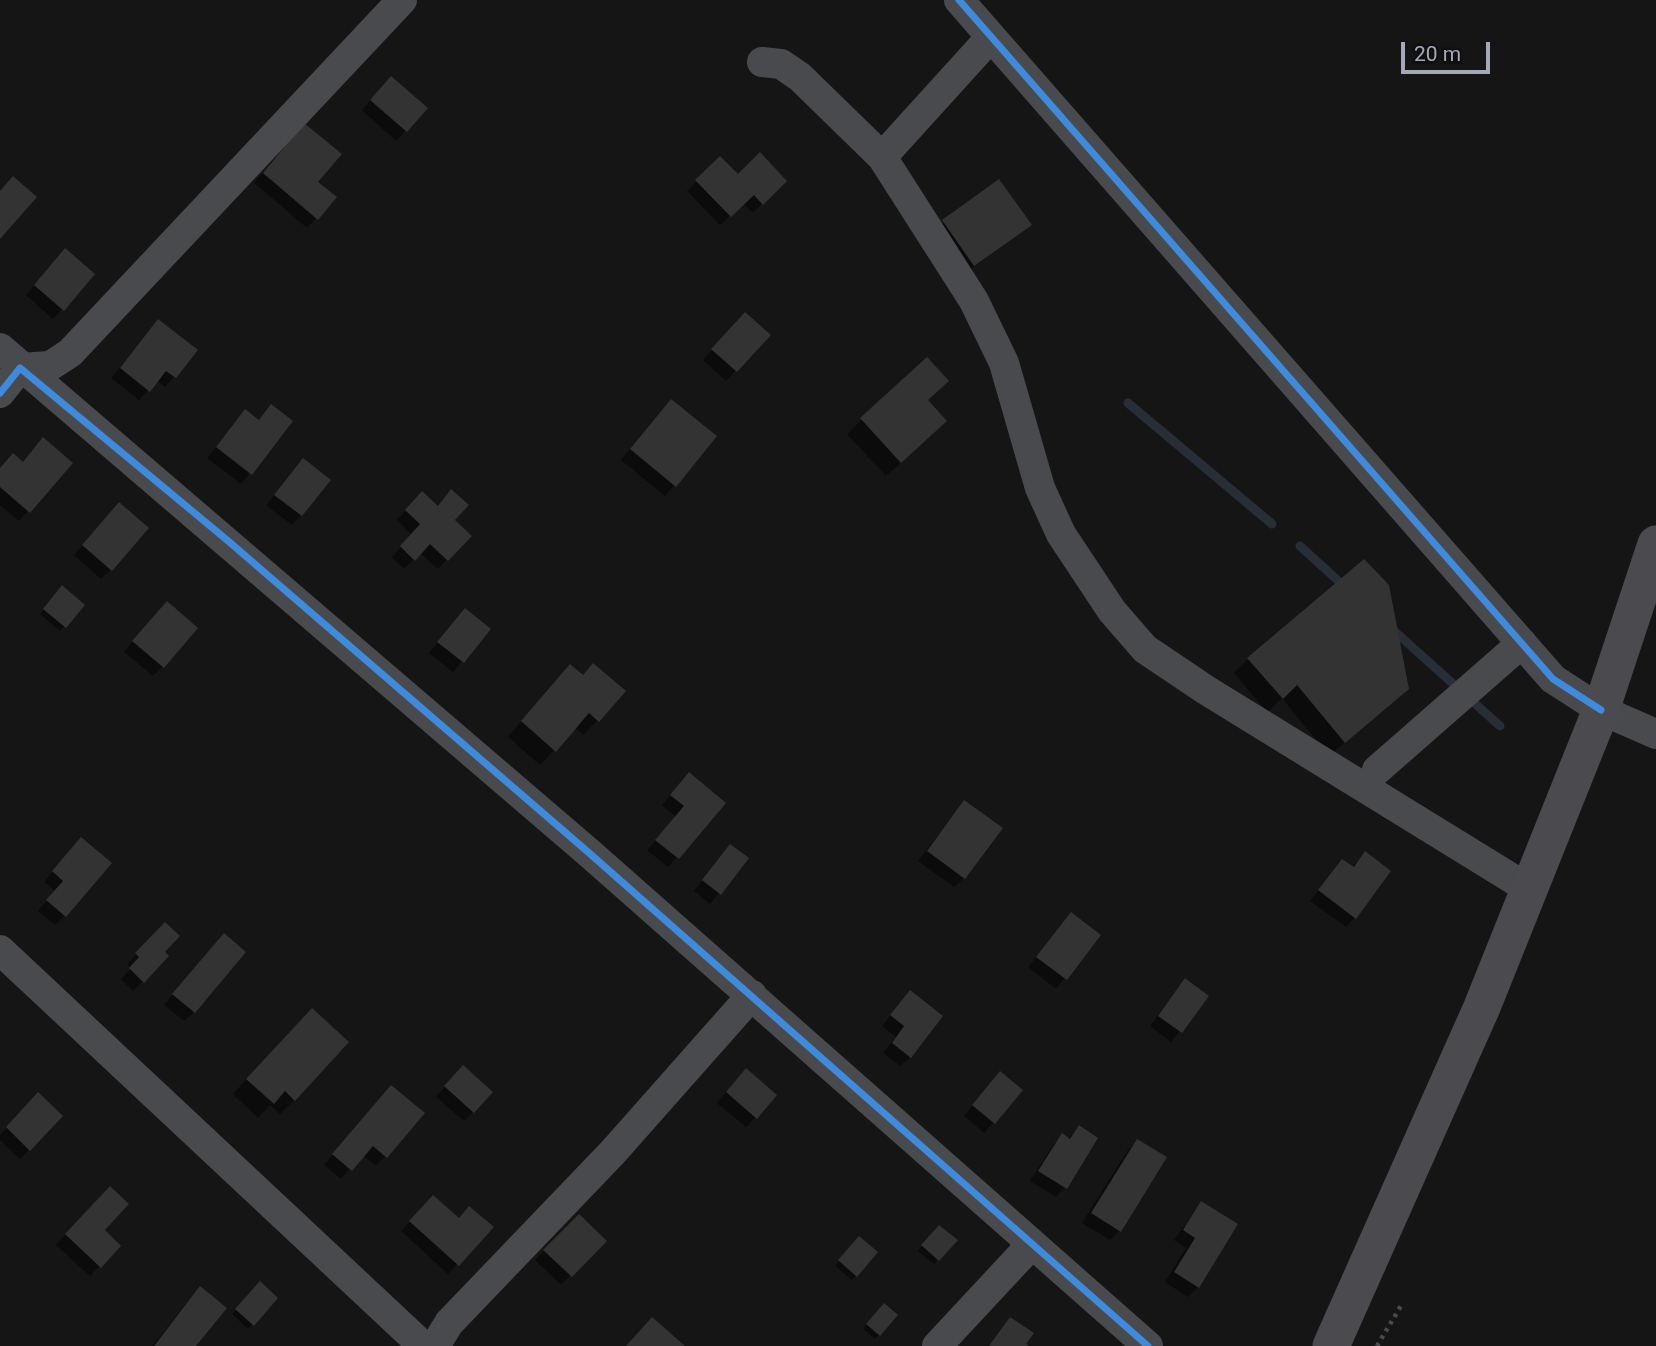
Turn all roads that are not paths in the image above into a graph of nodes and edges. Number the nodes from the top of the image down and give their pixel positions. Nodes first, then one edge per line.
1 (402, 0) edge
2 (959, 0) edge
3 (990, 38) junction
4 (761, 62) dead end
5 (882, 157) junction
6 (10, 358) edge
7 (0, 393) edge
8 (1656, 544) edge
9 (1522, 643) junction
10 (1601, 710) junction
11 (1656, 734) edge
12 (1377, 770) dead end
13 (1529, 889) junction
14 (0, 950) edge
15 (752, 995) junction
16 (1032, 1244) junction
17 (423, 1346) edge
18 (435, 1346) edge
19 (937, 1346) edge
20 (1148, 1346) edge
21 (1331, 1346) edge

1 - 6 street
2 - 3 street
3 - 5 street
3 - 9 street
4 - 5 street
5 - 13 street
6 - 7 street
6 - 15 street
8 - 10 main road
9 - 10 street
9 - 12 street
10 - 11 street
10 - 13 main road
13 - 21 main road
14 - 17 street
15 - 16 street
15 - 18 street
16 - 19 street
16 - 20 street

